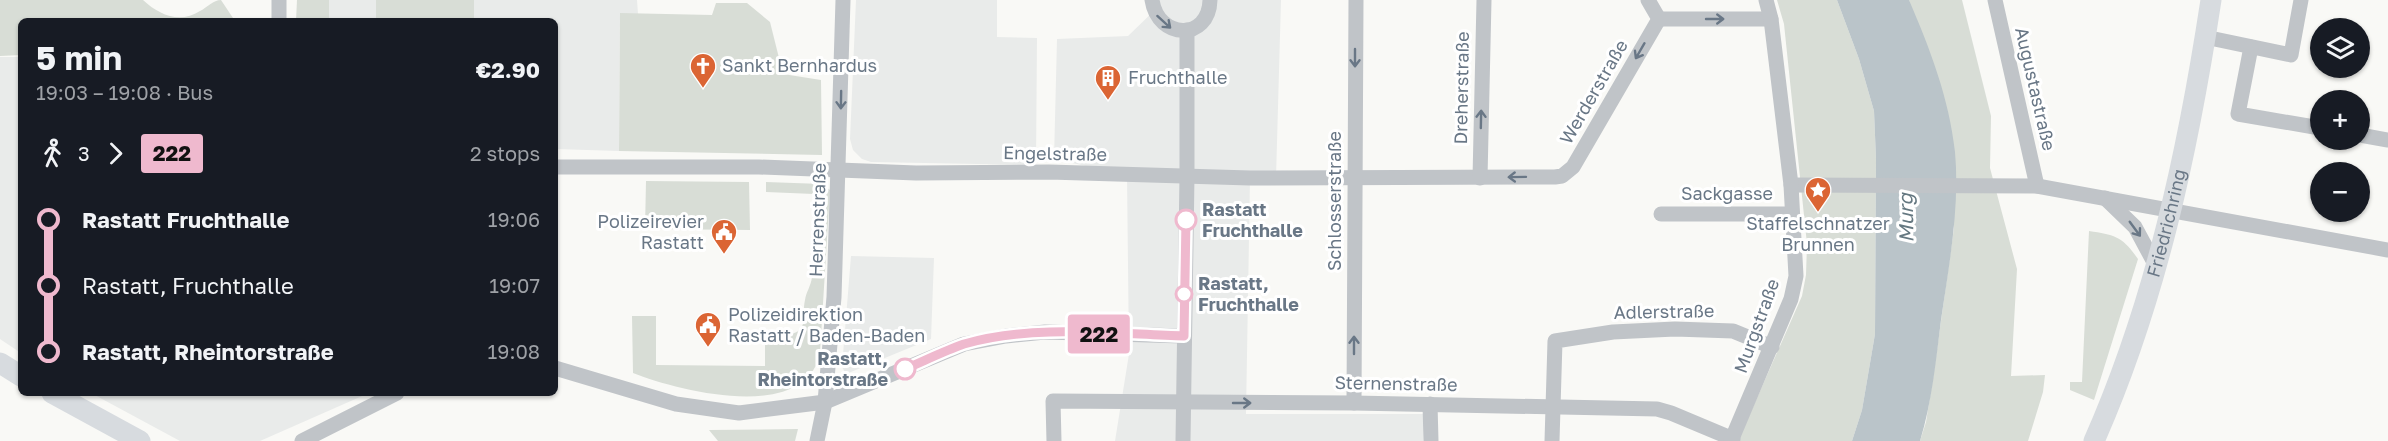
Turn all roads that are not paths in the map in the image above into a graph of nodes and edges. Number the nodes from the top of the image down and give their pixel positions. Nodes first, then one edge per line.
1 (279, 0) edge
2 (843, 0) edge
3 (1152, 0) edge
4 (1210, 0) edge
5 (1356, 0) edge
6 (1484, 0) edge
7 (1648, 0) edge
8 (1766, 0) edge
9 (1995, 0) edge
10 (2211, 0) edge
11 (2301, 0) edge
12 (279, 18) edge
13 (1659, 18) junction
14 (1771, 19) junction
15 (1187, 30) junction
16 (2205, 37) junction
17 (2251, 47) junction
18 (2310, 126) edge
19 (2370, 137) edge
20 (2388, 140) edge
21 (558, 167) edge
22 (839, 171) junction
23 (1187, 176) junction
24 (1555, 177) joint
25 (1355, 178) junction
26 (1480, 178) junction
27 (1791, 184) junction
28 (2037, 186) junction
29 (2105, 198) junction
30 (2172, 211) junction
31 (1661, 214) dead end
32 (1792, 214) junction
33 (2388, 250) edge
34 (2156, 266) junction
35 (1184, 336) junction
36 (1772, 347) junction
37 (0, 363) edge
38 (558, 369) edge
39 (18, 374) edge
40 (58, 396) edge
41 (391, 396) edge
42 (825, 402) junction
43 (1183, 403) junction
44 (1354, 403) junction
45 (1430, 404) junction
46 (1553, 406) junction
47 (1732, 440) edge
48 (140, 441) edge
49 (302, 441) edge
50 (817, 441) edge
51 (1053, 441) edge
52 (1182, 441) edge
53 (1431, 441) edge
54 (1552, 441) edge
55 (2094, 441) edge

1 - 12 street
2 -> 22 street, Herrenstraße
3 -> 15 street
4 - 15 street
5 -> 25 street, Schlosserstraße
26 -> 6 street, Dreherstraße
7 - 13 street
8 - 14 street, Murgstraße
9 - 28 street, Augustastraße
10 - 16 main road, Friedrichring
11 - 17 street
13 -> 14 street
13 -> 24 street, Werderstraße
14 - 27 street, Murgstraße
15 - 23 street
16 - 17 street
16 - 30 main road, Friedrichring
17 - 18 street
19 - 20 street
21 - 22 street, Engelstraße
22 - 23 street, Engelstraße
22 - 42 street, Herrenstraße
23 - 25 street, Engelstraße
23 - 35 street
24 -> 26 street, Engelstraße
25 - 26 street, Engelstraße
44 -> 25 street, Schlosserstraße
27 - 28 street
27 - 32 street, Murgstraße
28 - 29 street
29 - 30 street
29 -> 34 street
30 - 33 street
30 - 34 main road, Friedrichring
31 - 32 street, Sackgasse
32 - 36 street, Murgstraße
34 - 55 main road, Friedrichring
35 - 42 street
35 - 43 street
36 - 46 street, Adlerstraße
36 - 47 street, Murgstraße
37 - 39 main road
38 - 42 street
40 - 48 main road
41 - 49 street
42 - 50 street, Herrenstraße
43 -> 44 street, Sternenstraße
43 - 51 street, Sternenstraße
43 - 52 street
44 - 45 street, Sternenstraße
45 - 46 street, Sternenstraße
45 - 53 street
46 - 47 street, Sternenstraße
46 - 54 street

